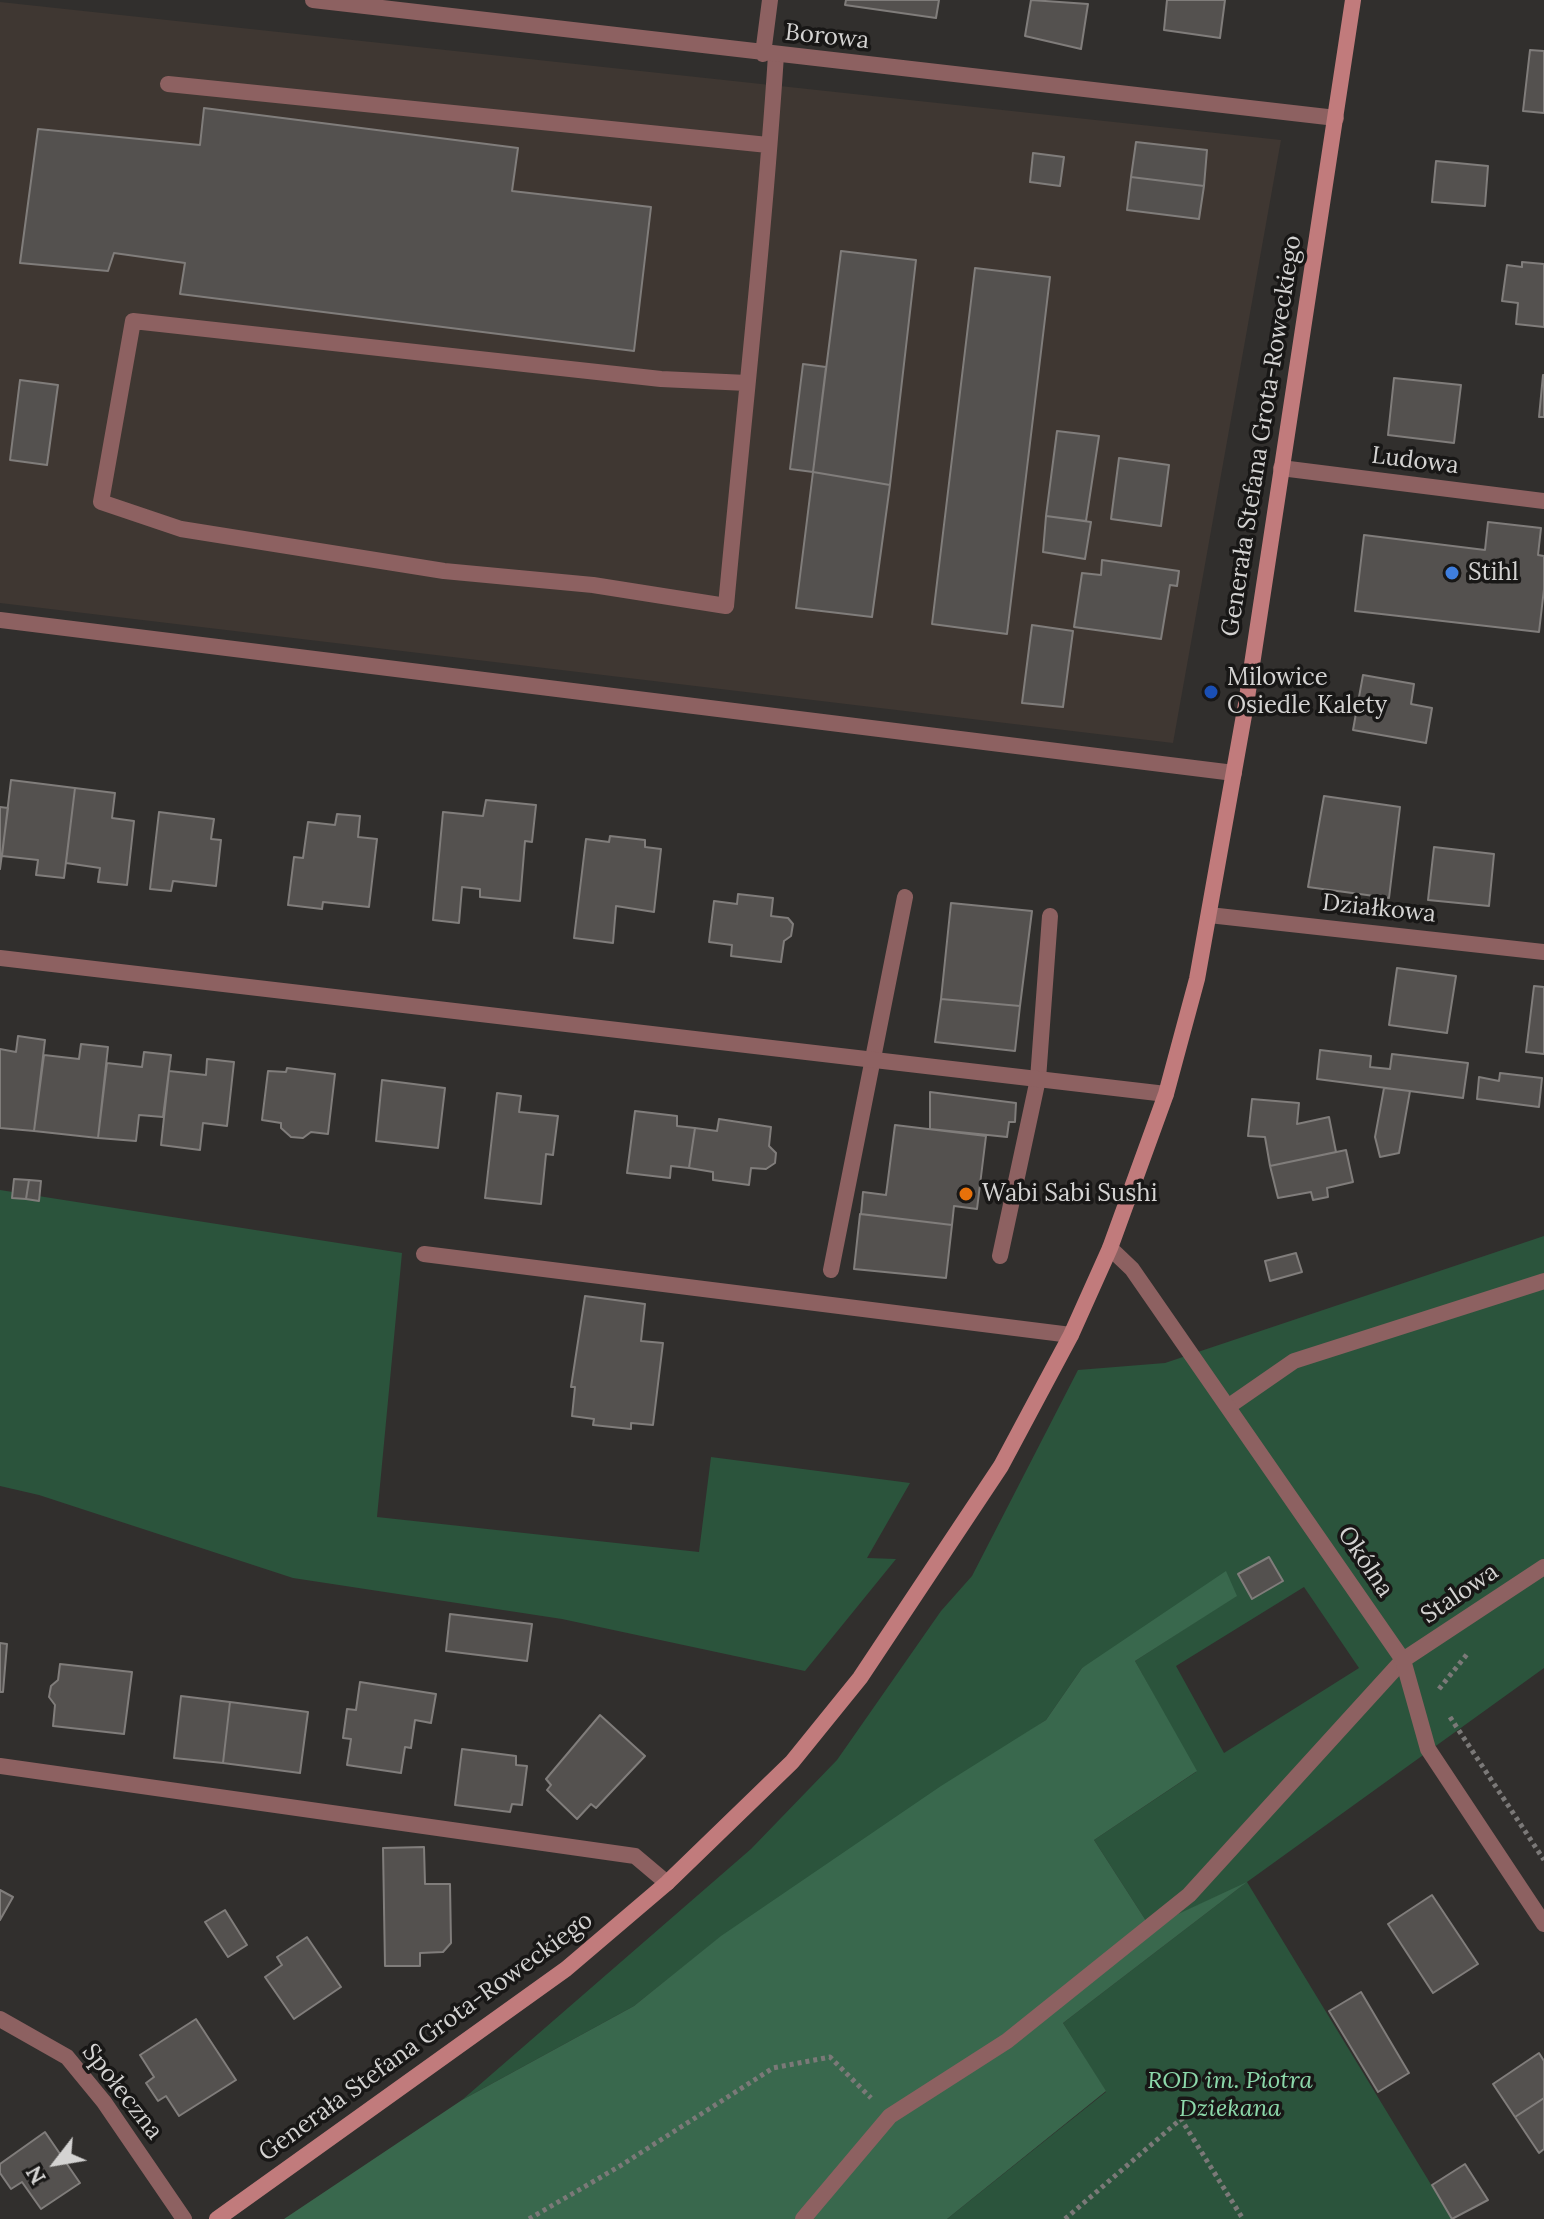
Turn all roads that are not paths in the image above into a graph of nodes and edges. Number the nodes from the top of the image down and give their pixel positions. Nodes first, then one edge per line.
1 (313, 0) edge
2 (770, 0) edge
3 (1353, 0) edge
4 (333, 1) edge
5 (770, 54) junction
6 (168, 84) dead end
7 (1336, 118) junction
8 (768, 145) junction
9 (747, 383) junction
10 (1281, 468) junction
11 (1544, 501) edge
12 (0, 620) edge
13 (1234, 773) junction
14 (905, 897) dead end
15 (1209, 915) junction
16 (1050, 916) dead end
17 (1544, 952) edge
18 (0, 958) edge
19 (873, 1059) junction
20 (1038, 1079) junction
21 (1166, 1094) junction
22 (1110, 1248) junction
23 (424, 1254) dead end
24 (1000, 1256) dead end
25 (831, 1270) dead end
26 (1544, 1281) edge
27 (1071, 1335) junction
28 (1229, 1406) junction
29 (1544, 1567) edge
30 (1403, 1660) junction
31 (0, 1766) edge
32 (667, 1883) junction
33 (1544, 1924) edge
34 (0, 2019) edge
35 (184, 2219) edge
36 (217, 2219) edge
37 (803, 2219) edge

1 - 4 street, Borowa
2 - 5 street
3 - 7 street, Generała Stefana Grota-Roweckiego
4 - 5 street, Borowa
5 - 7 street, Borowa
5 - 8 street
6 - 8 street
7 - 10 street, Generała Stefana Grota-Roweckiego
8 - 9 street
9 - 9 street
10 - 11 street, Ludowa
10 - 13 street, Generała Stefana Grota-Roweckiego
12 - 13 street
13 - 15 street, Generała Stefana Grota-Roweckiego
14 - 19 street
15 - 17 street, Działkowa
15 - 21 street, Generała Stefana Grota-Roweckiego
16 - 20 street
18 - 19 street
19 - 20 street
19 - 25 street
20 - 21 street
20 - 24 street
21 - 22 street, Generała Stefana Grota-Roweckiego
22 - 27 street, Generała Stefana Grota-Roweckiego
22 - 28 street, Okólna
23 - 27 street
26 - 28 street
27 - 32 street, Generała Stefana Grota-Roweckiego
28 - 30 street, Okólna
29 - 30 street, Stalowa
30 - 33 street, Okólna
30 - 37 street, Stalowa
31 - 32 street
32 - 36 street, Generała Stefana Grota-Roweckiego
34 - 35 street, Społeczna

